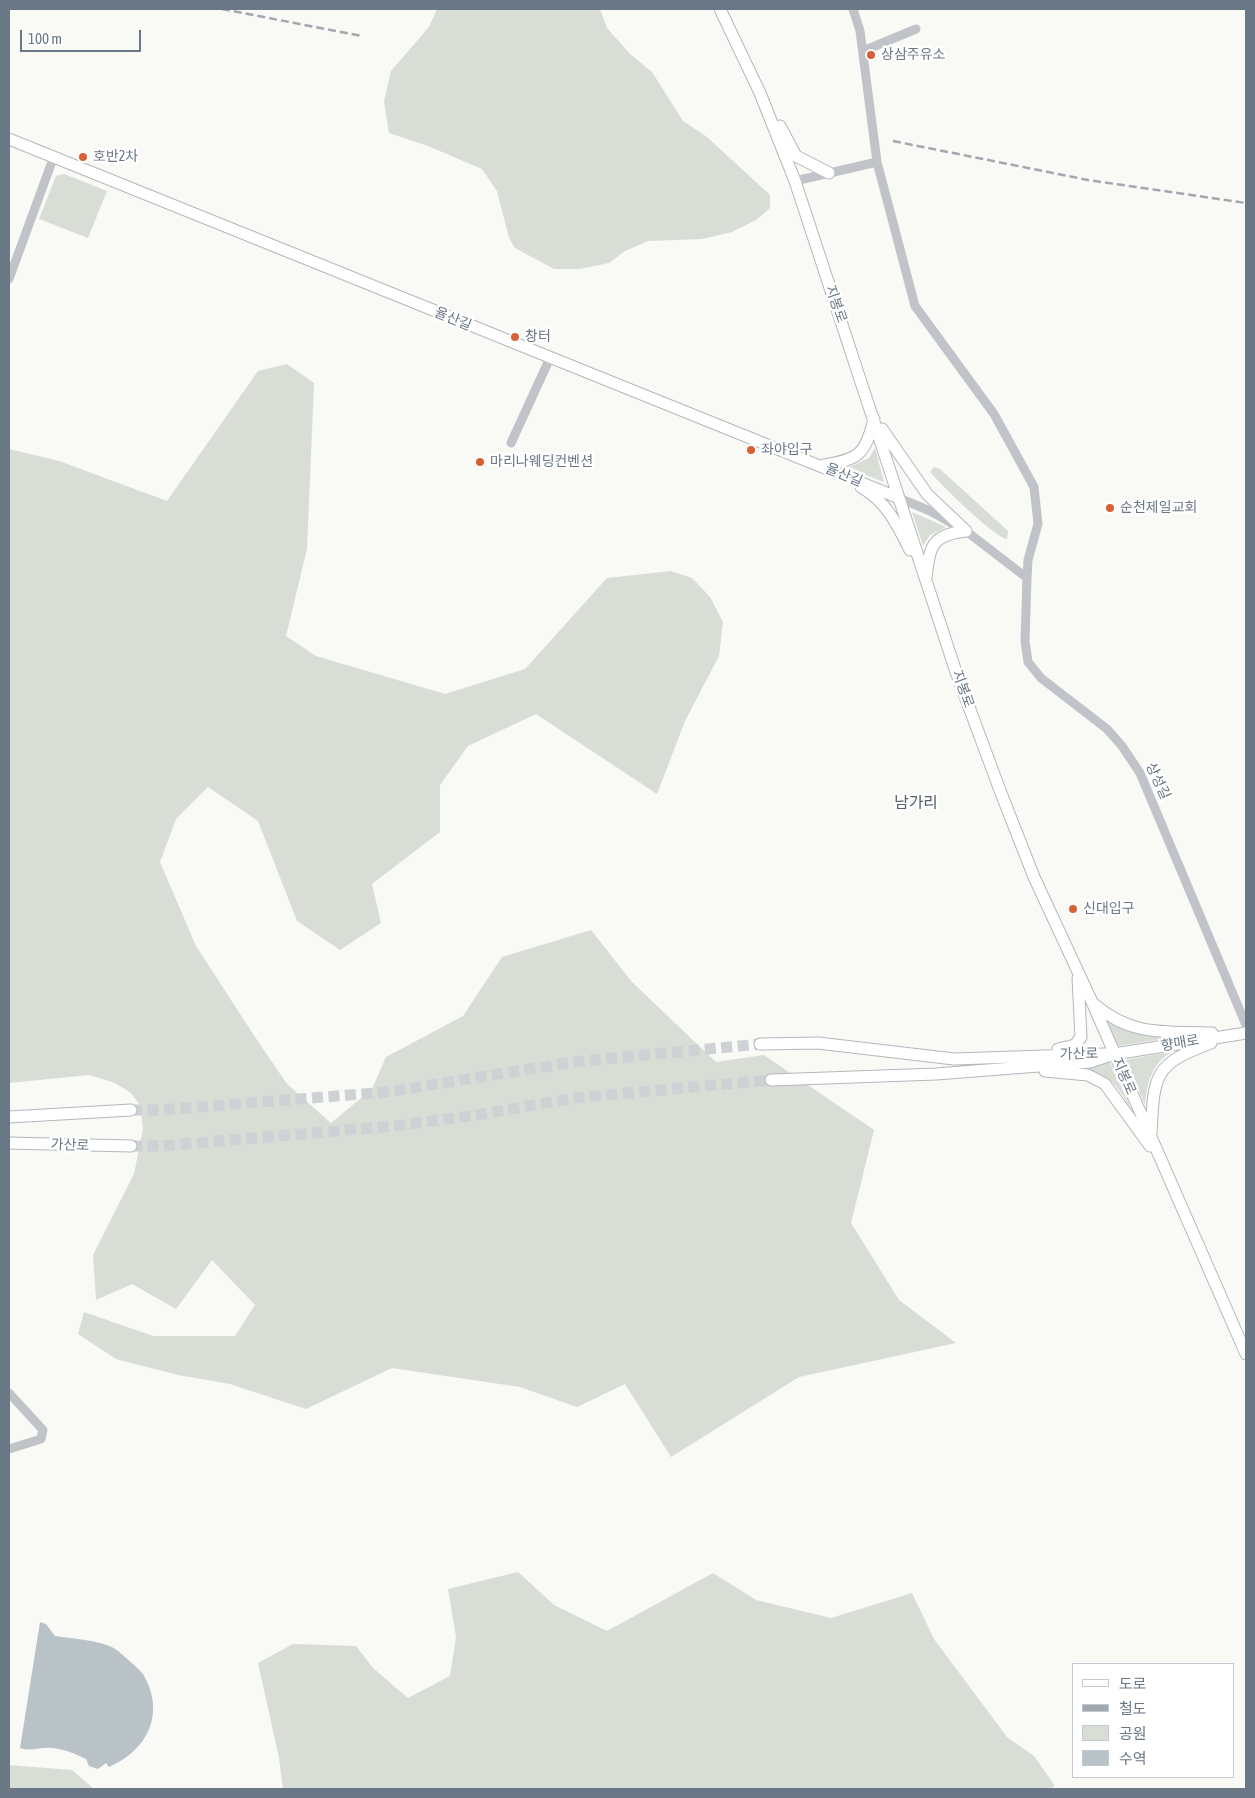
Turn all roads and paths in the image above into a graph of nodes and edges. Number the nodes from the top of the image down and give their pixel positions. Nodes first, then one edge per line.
1 (720, 9) edge
2 (853, 9) edge
3 (916, 29) dead end
4 (863, 51) junction
5 (764, 102) junction
6 (9, 139) edge
7 (54, 156) junction
8 (877, 162) junction
9 (829, 173) junction
10 (795, 180) junction
11 (9, 279) edge
12 (550, 358) junction
13 (874, 417) junction
14 (511, 443) dead end
15 (822, 466) junction
16 (899, 498) junction
17 (966, 531) junction
18 (1027, 578) junction
19 (926, 580) junction
20 (1077, 969) junction
21 (1241, 1001) edge
22 (1092, 1002) junction
23 (1246, 1025) edge
24 (1241, 1033) edge
25 (760, 1044) tunnel mouth
26 (1114, 1054) junction
27 (1001, 1063) junction
28 (771, 1080) tunnel mouth
29 (131, 1110) tunnel mouth
30 (9, 1117) edge
31 (1151, 1136) junction
32 (9, 1142) edge
33 (131, 1146) tunnel mouth
34 (1162, 1163) junction
35 (1246, 1354) edge
36 (9, 1392) edge
37 (9, 1450) edge

1 - 5 main road, 지봉로
2 - 4 street, 상성길
3 - 4 street
4 - 8 street, 상성길
5 - 9 main road
5 - 10 main road, 지봉로
6 - 7 main road, 율산길
7 - 11 street
7 - 12 main road, 율산길
8 - 9 street
8 - 18 street, 상성길
9 - 10 street
10 - 13 main road, 지봉로
12 - 14 street
12 - 15 main road, 율산길
13 - 15 main road
13 - 16 main road, 지봉로
13 - 17 main road
15 - 16 main road, 율산길
15 - 19 main road
16 - 17 street
16 - 19 main road, 지봉로
17 - 18 street
17 - 19 main road
18 - 21 street, 상성길
19 - 20 main road, 지봉로
20 - 22 main road, 지봉로
20 - 27 main road
21 - 23 street, 상성길
22 - 24 main road
22 - 26 main road, 지봉로
24 - 26 main road, 향매로
24 - 31 main road
25 - 27 main road, 가산로
26 - 27 main road, 가산로
26 - 31 main road, 지봉로
27 - 28 main road, 가산로
27 - 34 main road
29 - 30 main road
31 - 34 main road, 지봉로
32 - 33 main road, 가산로
34 - 35 main road, 지봉로
36 - 37 street

